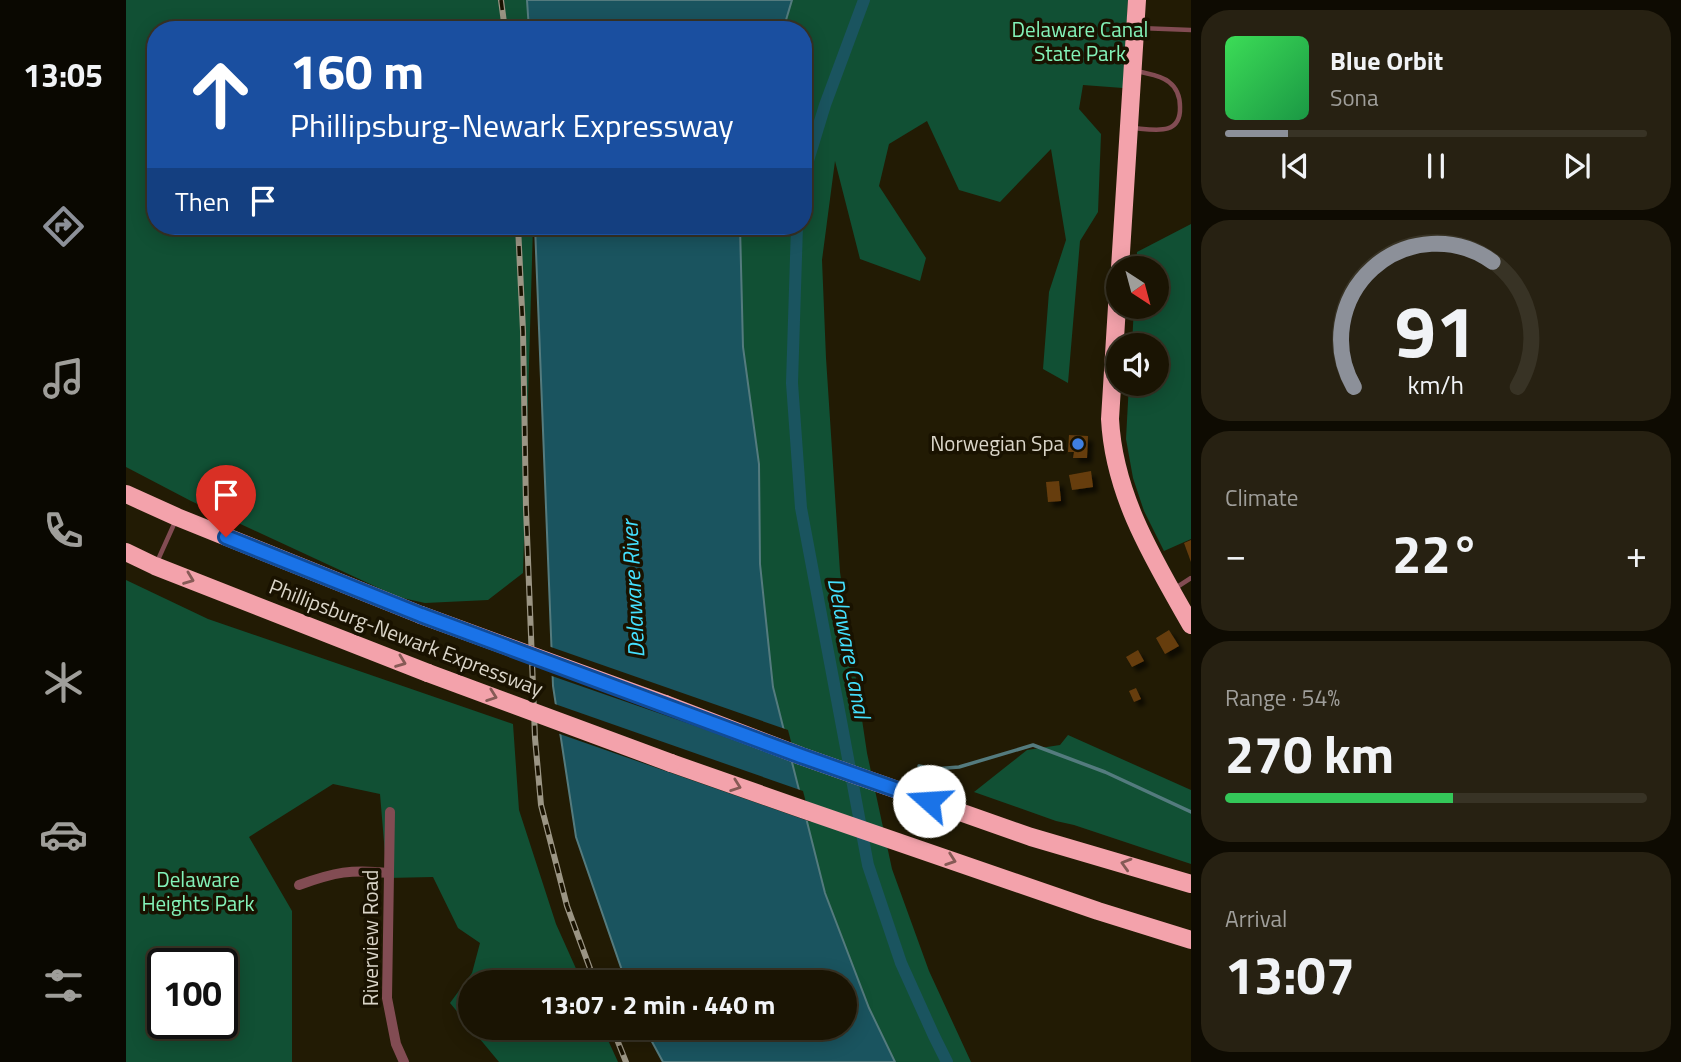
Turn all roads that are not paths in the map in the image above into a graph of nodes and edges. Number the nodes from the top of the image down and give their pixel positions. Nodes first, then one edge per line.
1 (1137, 0) edge
2 (1135, 27) junction
3 (1191, 30) edge
4 (1133, 70) junction
5 (1129, 128) junction
6 (1121, 256) edge
7 (1116, 319) edge
8 (126, 494) edge
9 (177, 517) junction
10 (126, 552) edge
11 (155, 566) junction
12 (1191, 578) edge
13 (1171, 591) junction
14 (1190, 623) edge
15 (390, 812) dead end
16 (390, 873) junction
17 (1191, 884) edge
18 (299, 885) dead end
19 (1191, 940) edge
20 (404, 1062) edge

1 - 2 highway
2 - 3 lane
2 - 4 highway
4 - 5 highway
4 - 5 lane
5 - 6 highway
7 - 13 highway
8 - 9 highway, Phillipsburg-Newark Expressway
9 - 11 lane
17 -> 9 highway, Phillipsburg-Newark Expressway, bridge
10 - 11 highway, Phillipsburg-Newark Expressway
11 -> 19 highway, Phillipsburg-Newark Expressway, bridge
12 - 13 lane
13 - 14 highway
15 - 16 street, Riverview Road
16 - 18 street
16 - 20 street, Riverview Road

